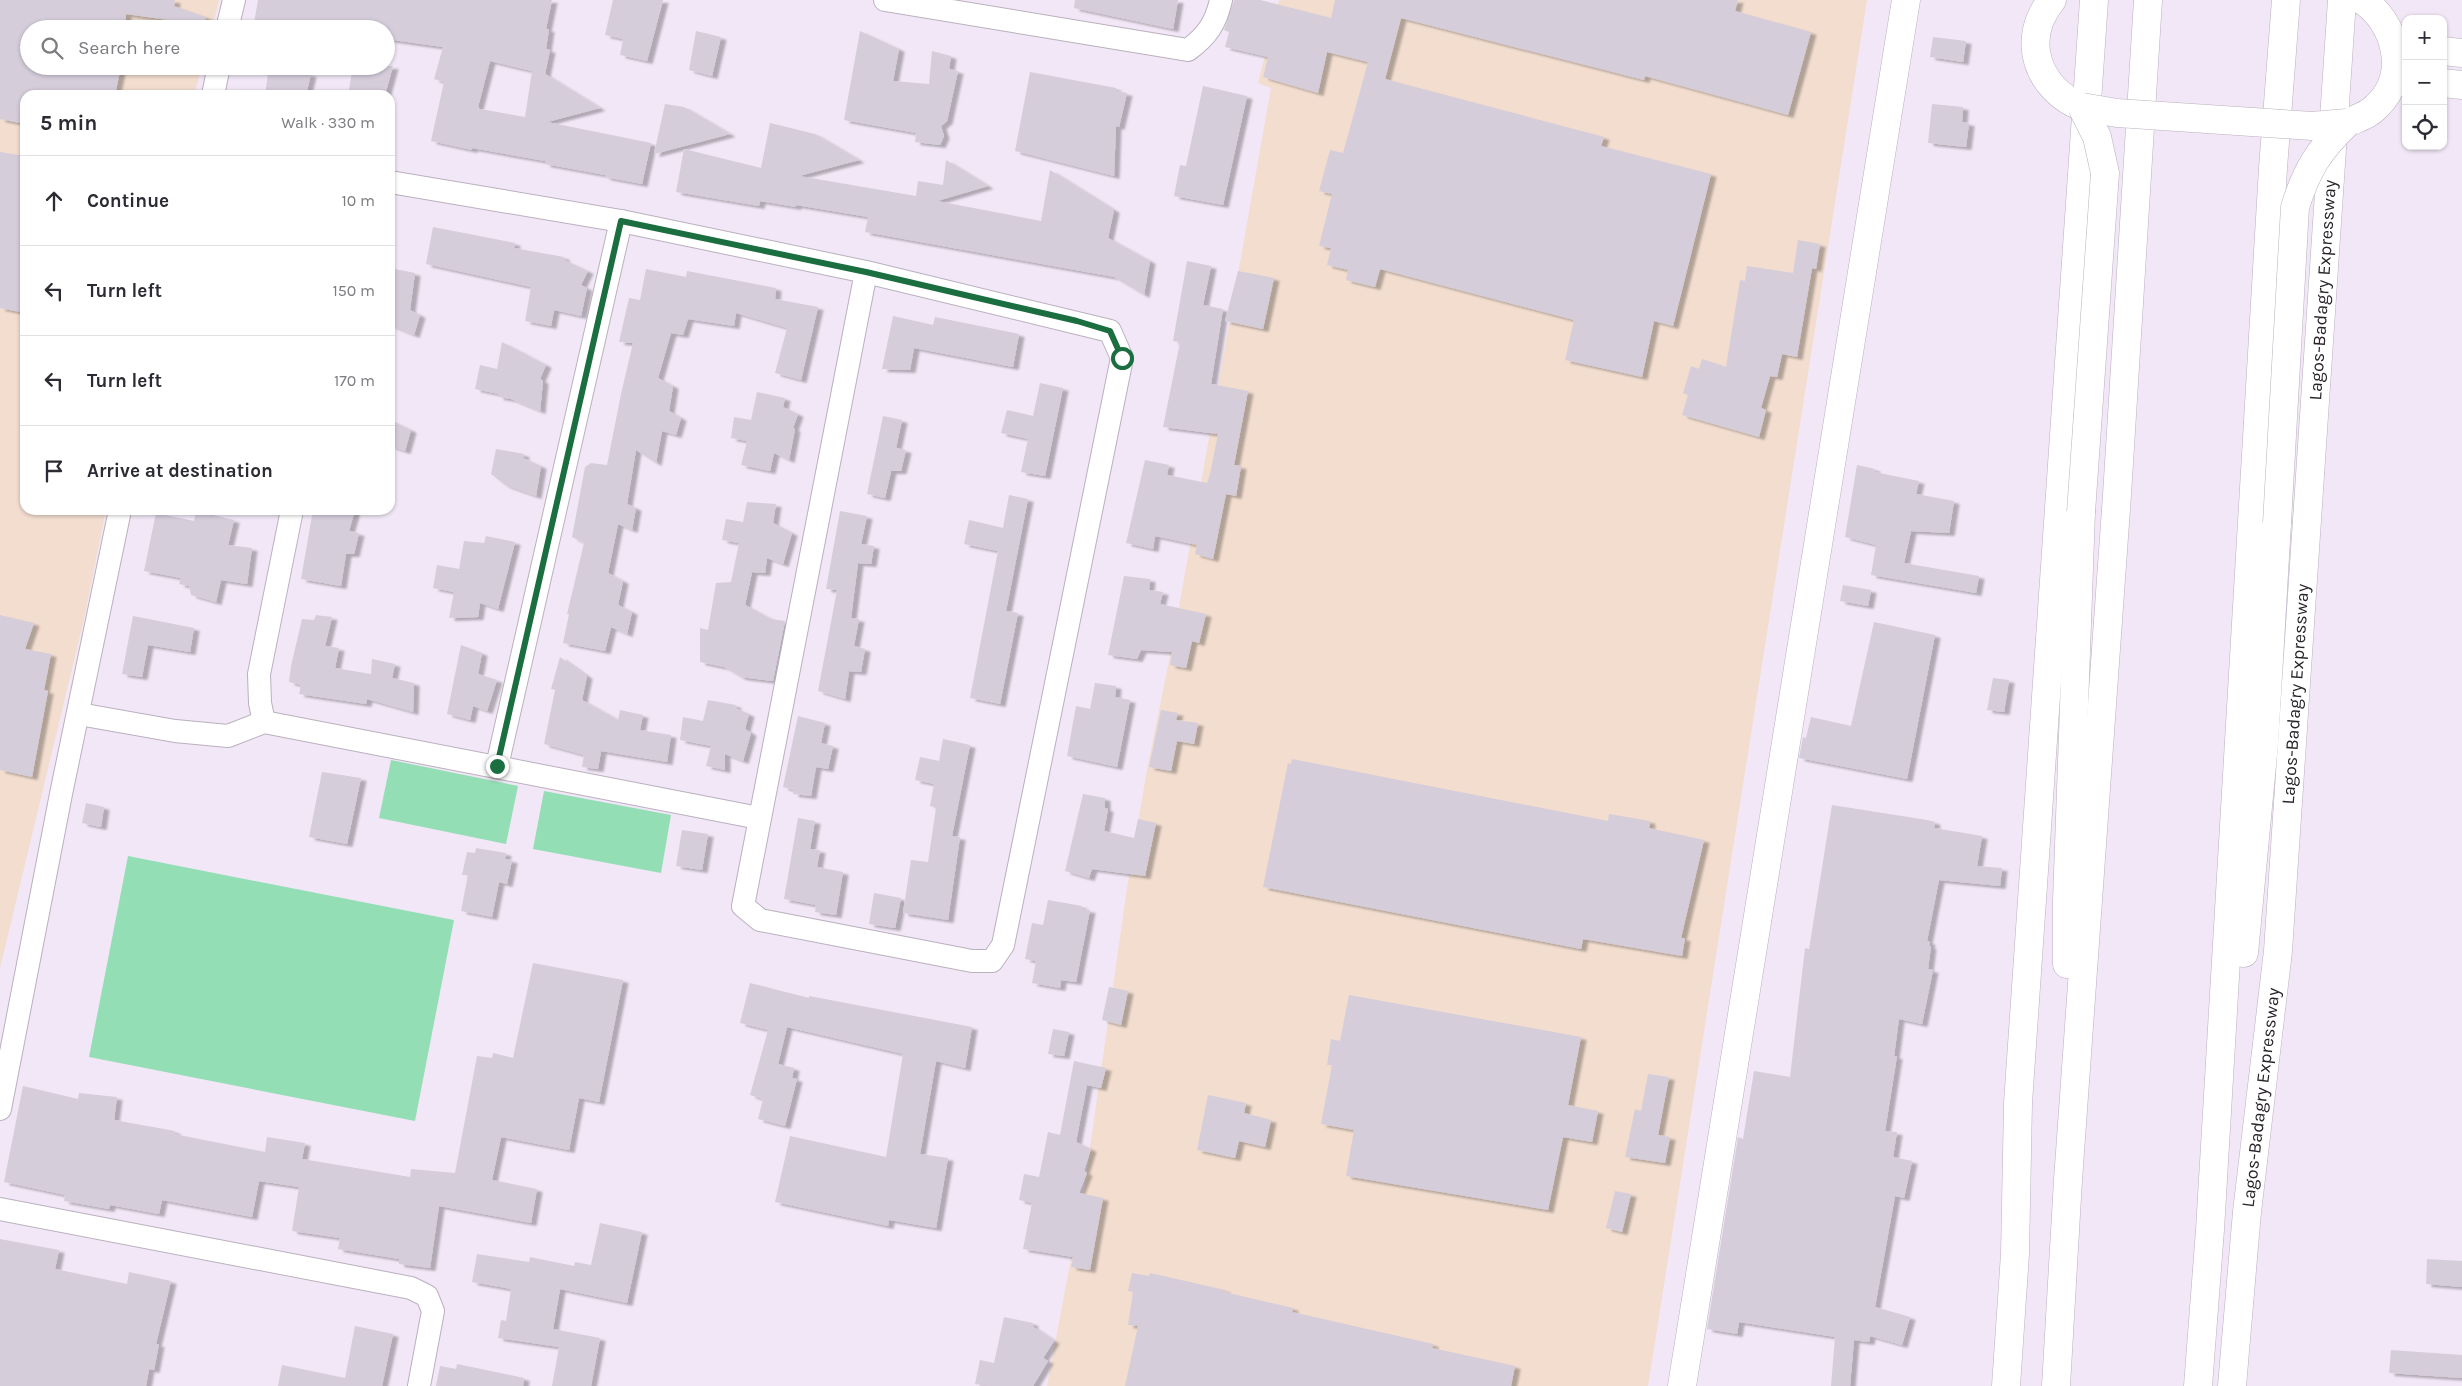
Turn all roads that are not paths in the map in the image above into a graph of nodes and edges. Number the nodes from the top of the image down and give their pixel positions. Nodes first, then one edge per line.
1 (234, 0) edge
2 (884, 0) edge
3 (1220, 0) edge
4 (1891, 0) edge
5 (1906, 0) edge
6 (2052, 0) edge
7 (2094, 0) edge
8 (2148, 0) edge
9 (2286, 0) edge
10 (2342, 0) edge
11 (2362, 0) edge
12 (950, 6) edge
13 (230, 20) edge
14 (2400, 46) edge
15 (2447, 51) edge
16 (2462, 53) edge
17 (217, 75) edge
18 (2399, 82) edge
19 (2447, 83) edge
20 (2462, 84) edge
21 (214, 90) edge
22 (2082, 107) junction
23 (2347, 123) junction
24 (395, 183) edge
25 (621, 221) junction
26 (866, 272) junction
27 (119, 515) edge
28 (291, 515) edge
29 (79, 714) junction
30 (264, 722) junction
31 (497, 766) junction
32 (759, 818) junction
33 (0, 1109) edge
34 (2068, 1180) junction
35 (0, 1209) edge
36 (2210, 1230) junction
37 (419, 1386) edge
38 (1669, 1386) edge
39 (1682, 1386) edge
40 (2006, 1386) edge
41 (2056, 1386) edge
42 (2198, 1386) edge
43 (2232, 1386) edge

1 - 13 street
2 - 12 street
3 - 12 street
4 - 38 main road
5 - 39 main road
6 - 22 main road
7 - 40 main road
8 - 34 main road
9 - 36 main road, Lagos-Badagry Expressway
10 - 43 main road, Lagos-Badagry Expressway
11 - 14 main road
14 - 18 main road
15 - 16 main road
17 - 21 street
18 - 23 main road
19 - 20 main road
22 - 23 main road, bridge
22 - 34 main road, bridge
23 - 36 main road, bridge
24 - 25 street
25 - 26 street
25 - 31 street
26 - 32 street
26 - 32 street
27 - 29 street
28 - 30 street
29 - 30 street
29 - 33 street
30 - 31 street
31 - 32 street
34 - 41 main road
35 - 37 street
36 - 42 main road, Lagos-Badagry Expressway

